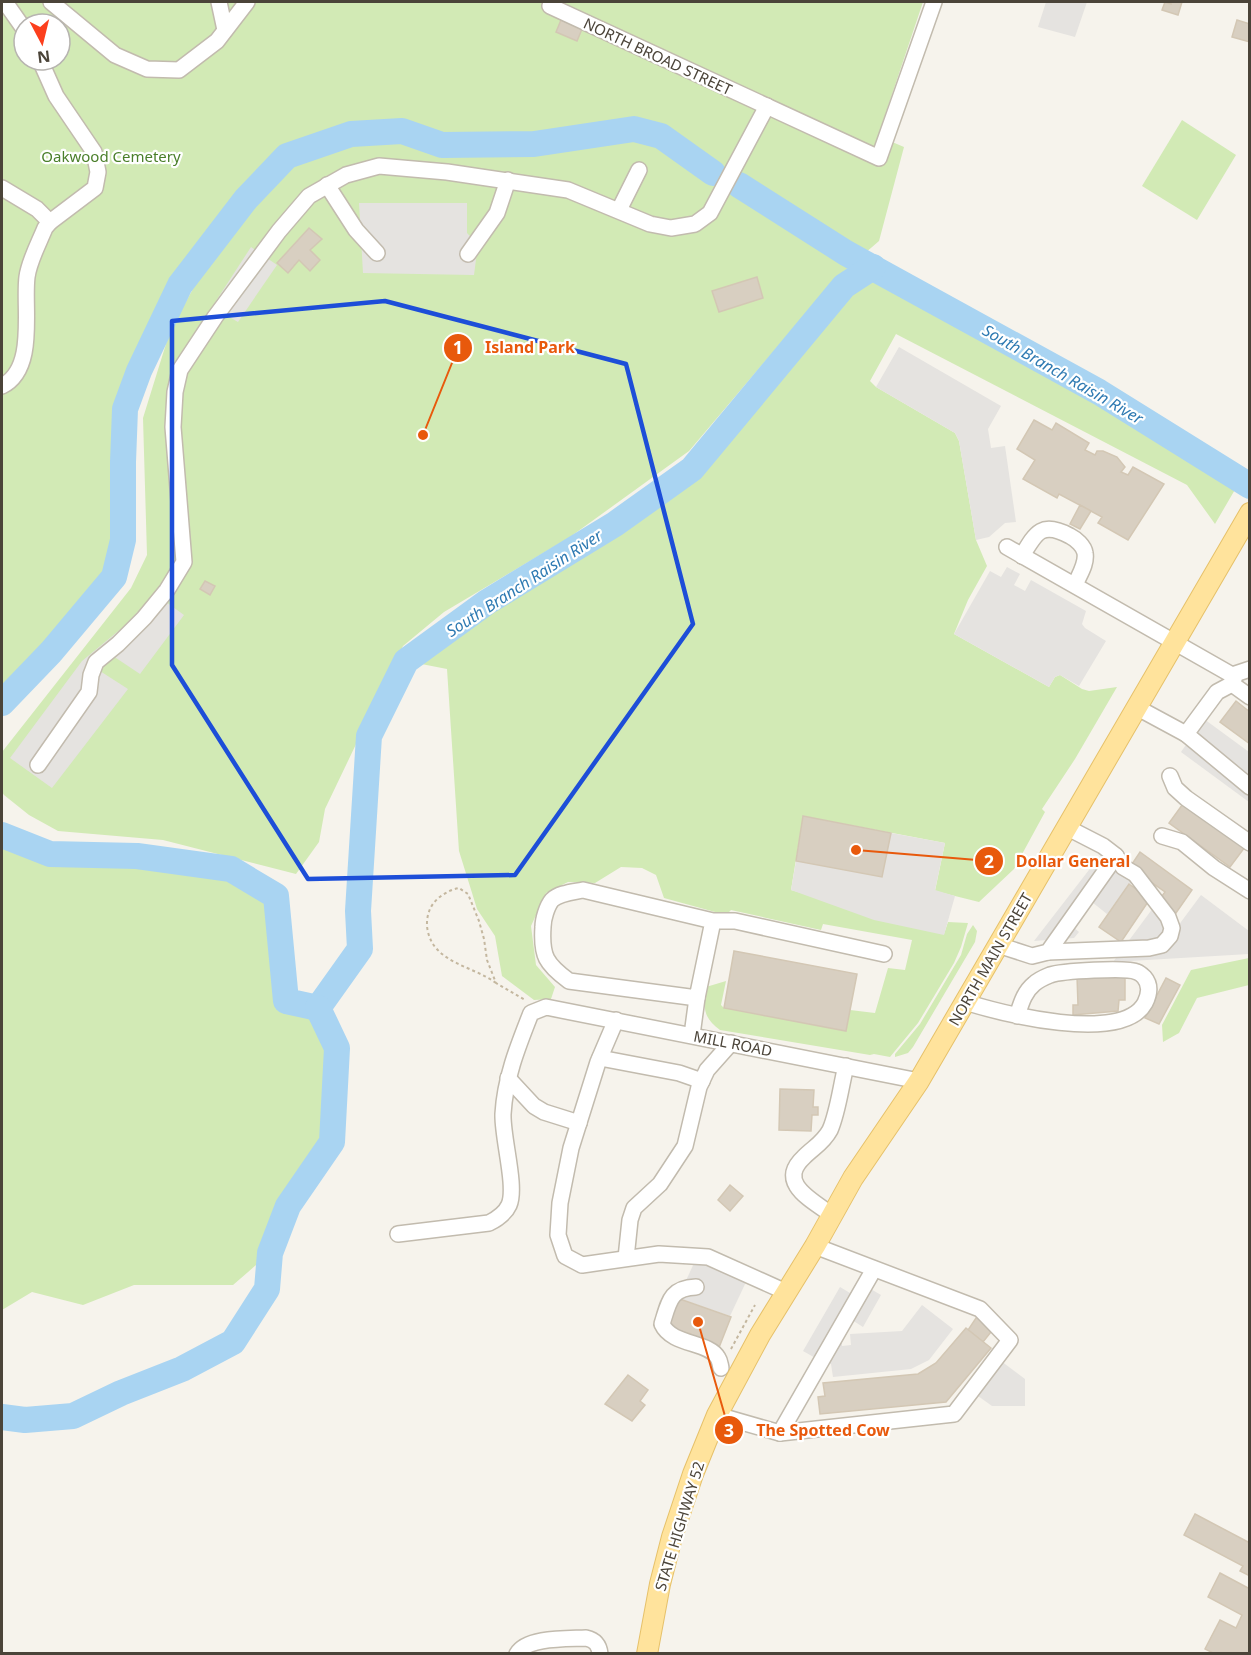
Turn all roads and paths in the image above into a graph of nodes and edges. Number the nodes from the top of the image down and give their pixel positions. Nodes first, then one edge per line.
1 (51, 2) edge
2 (219, 2) edge
3 (247, 2) edge
4 (934, 2) edge
5 (550, 6) dead end
6 (225, 30) junction
7 (45, 72) edge
8 (767, 106) junction
9 (639, 170) dead end
10 (508, 180) junction
11 (327, 185) junction
12 (2, 188) edge
13 (619, 210) junction
14 (50, 222) junction
15 (377, 252) dead end
16 (468, 254) dead end
17 (2, 386) edge
18 (1245, 520) edge
19 (1007, 547) dead end
20 (1022, 556) junction
21 (1075, 585) junction
22 (1174, 641) junction
23 (1250, 669) edge
24 (1250, 677) edge
25 (1232, 680) junction
26 (1250, 697) edge
27 (1136, 707) junction
28 (1186, 734) junction
29 (38, 765) dead end
30 (1170, 776) dead end
31 (1250, 787) edge
32 (1066, 827) junction
33 (1162, 836) dead end
34 (1250, 843) edge
35 (1116, 856) junction
36 (1233, 880) junction
37 (1250, 880) edge
38 (1250, 891) edge
39 (713, 921) junction
40 (998, 945) junction
41 (1048, 952) junction
42 (884, 954) dead end
43 (496, 983) junction
44 (697, 998) junction
45 (965, 1002) junction
46 (541, 1009) junction
47 (1017, 1016) junction
48 (616, 1020) junction
49 (692, 1035) junction
50 (731, 1043) junction
51 (600, 1058) junction
52 (846, 1066) junction
53 (508, 1078) junction
54 (919, 1080) junction
55 (702, 1081) junction
56 (579, 1123) junction
57 (832, 1215) junction
58 (398, 1234) dead end
59 (815, 1246) junction
60 (626, 1258) junction
61 (874, 1269) junction
62 (696, 1287) dead end
63 (786, 1292) junction
64 (755, 1305) dead end
65 (721, 1368) joint
66 (717, 1415) junction
67 (780, 1432) junction
68 (517, 1653) edge
69 (600, 1653) edge
70 (647, 1653) edge

1 - 6 street
2 - 6 street
3 - 6 street
4 - 8 street, NORTH BROAD STREET
5 - 8 street, NORTH BROAD STREET
7 - 14 street
8 - 13 street
9 - 13 street
10 - 11 street
10 - 13 street
10 - 16 street
11 - 15 street
11 - 29 street
12 - 14 street
14 - 17 street
18 - 22 main road, NORTH MAIN STREET
19 - 20 street
20 - 21 street
20 - 21 street
21 - 22 street
22 - 25 street
22 - 27 main road, NORTH MAIN STREET
23 - 25 street
24 - 25 street
25 - 26 street
25 - 28 street
27 - 28 street
27 - 32 main road, NORTH MAIN STREET
28 - 31 street
30 - 34 street
32 - 35 street
32 - 40 main road, NORTH MAIN STREET
33 - 36 street
35 - 41 street
35 - 41 street
36 - 37 street
36 - 38 street
39 - 42 street
39 - 44 street
39 - 44 street
40 - 41 street
40 - 45 main road, NORTH MAIN STREET
43 - 43 path
43 - 46 path
44 - 49 street
45 - 47 street
45 - 54 main road, NORTH MAIN STREET
46 - 48 street, MILL ROAD
46 - 53 street
47 - 47 street
48 - 49 street, MILL ROAD
48 - 51 street
49 - 50 street, MILL ROAD
50 - 52 street, MILL ROAD
50 - 55 street
51 - 55 street
51 - 56 street
52 - 54 street, MILL ROAD
52 - 57 street
53 - 56 street
53 - 58 street
54 - 57 main road, NORTH MAIN STREET
55 - 60 street
56 - 60 street
57 - 59 main road, NORTH MAIN STREET
59 - 61 street
59 - 63 main road, STATE HIGHWAY 52
60 - 63 street
61 - 67 street
61 - 67 street
62 - 65 street
63 - 66 main road, STATE HIGHWAY 52
64 - 65 path
66 - 67 street
66 - 70 main road, STATE HIGHWAY 52
68 - 69 street

